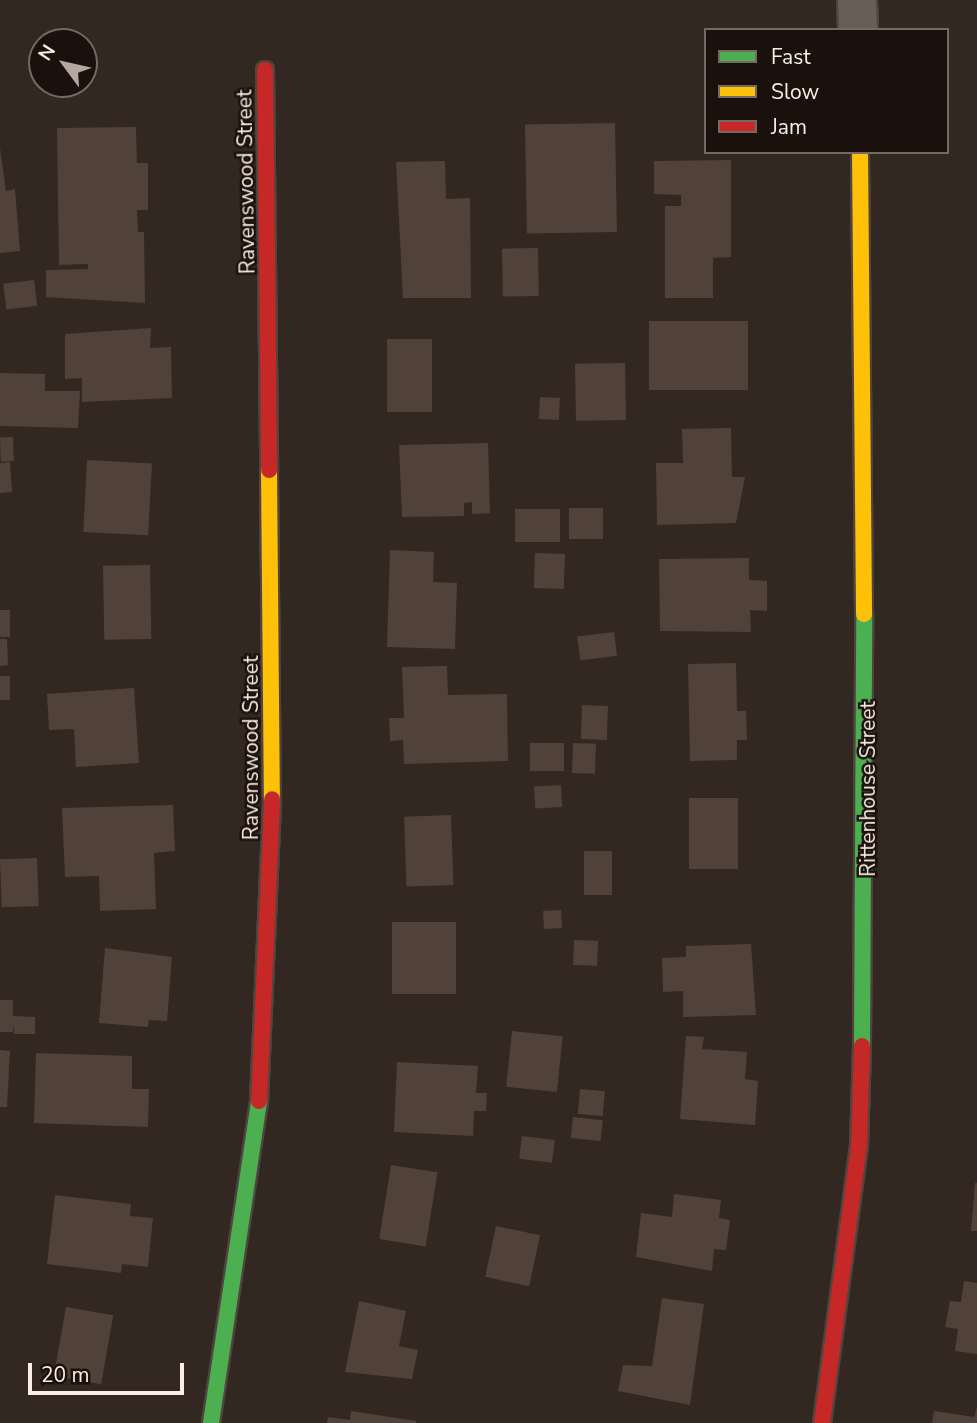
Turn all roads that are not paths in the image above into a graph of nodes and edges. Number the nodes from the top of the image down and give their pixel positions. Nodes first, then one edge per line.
1 (858, 0) edge
2 (858, 28) edge
3 (265, 70) dead end
4 (860, 154) edge
5 (211, 1423) edge
6 (822, 1423) edge

1 - 2 street
3 - 5 street, Ravenswood Street
4 - 6 street, Rittenhouse Street

